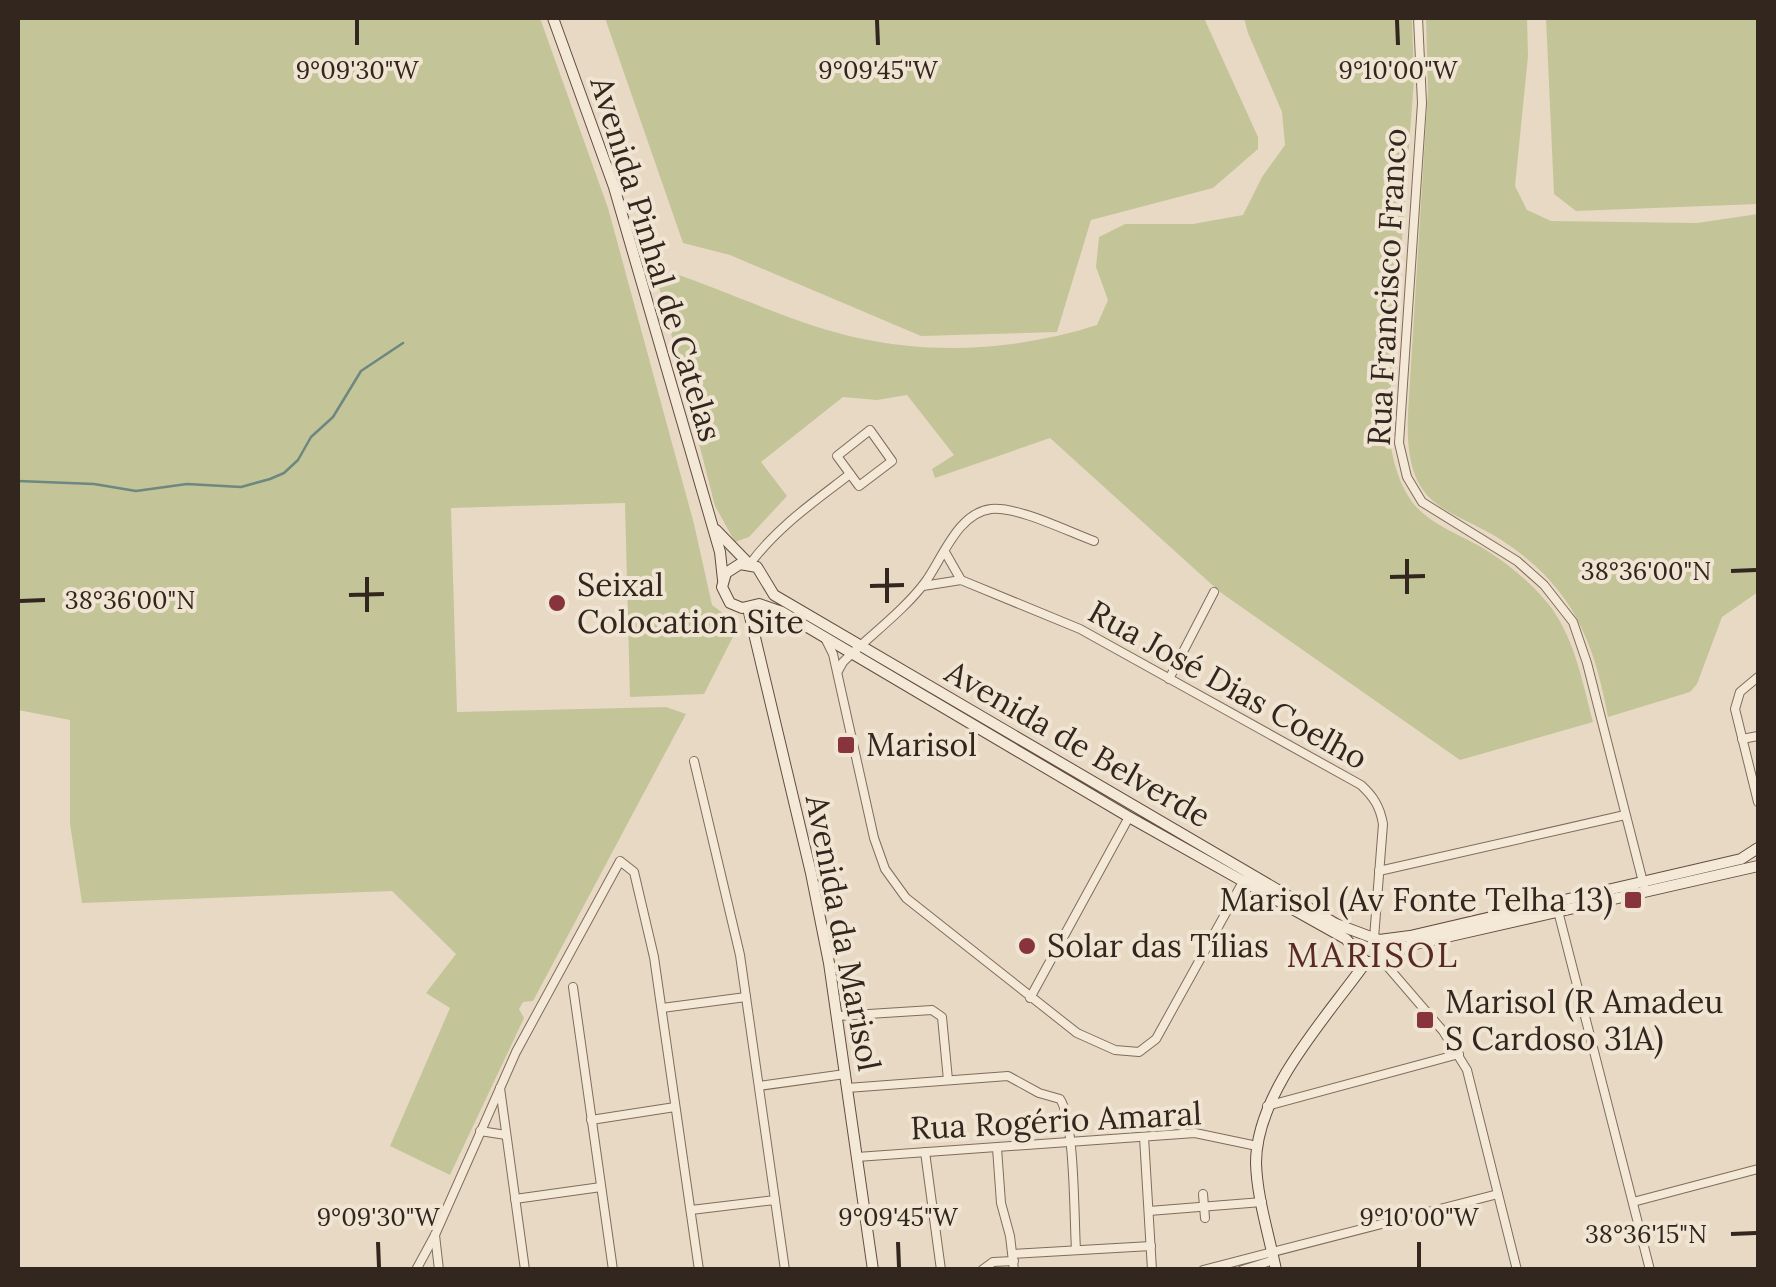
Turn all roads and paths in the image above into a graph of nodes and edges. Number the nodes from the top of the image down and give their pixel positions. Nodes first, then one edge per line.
1 (552, 18) edge
2 (1418, 18) edge
3 (850, 474) junction
4 (708, 516) junction
5 (1094, 541) dead end
6 (945, 552) junction
7 (749, 564) junction
8 (723, 580) junction
9 (960, 580) junction
10 (768, 585) junction
11 (922, 586) junction
12 (1214, 592) dead end
13 (754, 606) junction
14 (824, 638) junction
15 (856, 649) junction
16 (838, 673) junction
17 (1758, 676) edge
18 (1169, 679) junction
19 (1758, 736) edge
20 (1742, 740) junction
21 (694, 761) dead end
22 (1758, 802) edge
23 (1129, 816) junction
24 (1625, 816) junction
25 (1758, 850) edge
26 (1758, 862) edge
27 (1378, 871) junction
28 (1246, 876) junction
29 (1644, 886) junction
30 (1557, 907) junction
31 (1374, 938) junction
32 (1383, 957) junction
33 (1363, 958) junction
34 (573, 988) dead end
35 (746, 997) junction
36 (1030, 998) junction
37 (662, 1008) junction
38 (837, 1016) junction
39 (1459, 1054) junction
40 (845, 1074) junction
41 (948, 1080) junction
42 (759, 1086) junction
43 (500, 1088) junction
44 (848, 1088) junction
45 (1268, 1106) junction
46 (675, 1108) junction
47 (591, 1120) junction
48 (480, 1131) junction
49 (506, 1135) junction
50 (1144, 1137) junction
51 (1069, 1143) junction
52 (1257, 1146) junction
53 (997, 1148) junction
54 (924, 1152) junction
55 (857, 1157) junction
56 (1758, 1169) edge
57 (601, 1187) junction
58 (1203, 1194) dead end
59 (1498, 1194) junction
60 (515, 1199) junction
61 (775, 1200) junction
62 (1262, 1202) junction
63 (1633, 1202) junction
64 (1204, 1207) junction
65 (691, 1210) junction
66 (1148, 1211) junction
67 (1204, 1218) dead end
68 (436, 1235) junction
69 (1151, 1246) junction
70 (1076, 1250) junction
71 (1274, 1260) edge
72 (1014, 1262) edge
73 (416, 1270) edge
74 (439, 1270) edge
75 (526, 1270) edge
76 (613, 1270) edge
77 (699, 1270) edge
78 (785, 1270) edge
79 (873, 1270) edge
80 (941, 1270) edge
81 (982, 1270) edge
82 (1152, 1270) edge
83 (1203, 1270) edge
84 (1242, 1270) edge
85 (1517, 1270) edge
86 (1650, 1270) edge

1 - 4 main road, Avenida Pinhal de Catelas
2 - 24 street, Rua Francisco Franco
3 - 3 street
3 - 7 street
4 - 7 main road, Avenida de Belverde
4 - 8 main road, Avenida Pinhal de Catelas
5 - 6 street
6 - 9 street
6 - 11 street
7 - 8 main road
7 - 10 main road, Avenida de Belverde
8 - 13 main road, Avenida de Belverde
9 - 11 street
9 - 18 street, Rua José Dias Coelho
10 - 13 main road
10 - 15 main road, Avenida de Belverde
11 - 15 street
12 - 18 street
13 - 14 main road, Avenida de Belverde
13 - 38 main road, Avenida da Marisol
14 - 15 main road, Avenida de Belverde
14 - 16 street
15 - 16 street
15 - 23 main road, Avenida de Belverde
15 - 28 main road, Avenida de Belverde
16 - 36 street
17 - 20 street
18 - 27 street, Rua José Dias Coelho
19 - 20 street
20 - 22 street
21 - 35 street
23 - 28 main road, Avenida de Belverde
23 - 36 street
24 - 27 street
24 - 29 street, Rua Francisco Franco
25 - 26 main road
25 - 29 main road
26 - 29 main road
27 - 31 street, Rua José Dias Coelho
28 - 31 main road, Avenida de Belverde
28 - 33 main road, Avenida de Belverde
28 - 36 street
29 - 30 main road
30 - 31 main road
30 - 32 main road
30 - 63 street
31 - 32 main road
31 - 33 main road
32 - 33 main road
32 - 39 street
33 - 45 main road
34 - 47 street
35 - 37 street
35 - 42 street
37 - 43 street
37 - 46 street
38 - 40 main road, Avenida da Marisol
38 - 41 street
39 - 45 street
39 - 59 street
40 - 42 street
40 - 44 main road, Avenida da Marisol
41 - 44 street
41 - 51 street
42 - 61 street
43 - 48 street
43 - 49 street
44 - 55 main road, Avenida da Marisol
45 - 52 main road
46 - 47 street
46 - 65 street
47 - 57 street
48 - 49 street
48 - 68 street
49 - 60 street
50 - 51 street, Rua Rogério Amaral
50 - 52 street, Rua Rogério Amaral
50 - 66 street
51 - 53 street, Rua Rogério Amaral
51 - 70 street
52 - 62 main road
53 - 54 street, Rua Rogério Amaral
53 - 72 street
54 - 55 street, Rua Rogério Amaral
54 - 80 street
55 - 79 main road, Avenida da Marisol
56 - 63 street
57 - 60 street
57 - 76 street
58 - 64 street
59 - 71 street
59 - 85 street
60 - 75 street
61 - 65 street
61 - 78 street
62 - 64 street
62 - 71 main road
63 - 86 street
64 - 66 street
64 - 67 street
65 - 77 street
66 - 69 street
68 - 73 street
68 - 74 street
69 - 70 street
69 - 82 street
70 - 72 street
71 - 83 street
71 - 84 street
72 - 81 street

